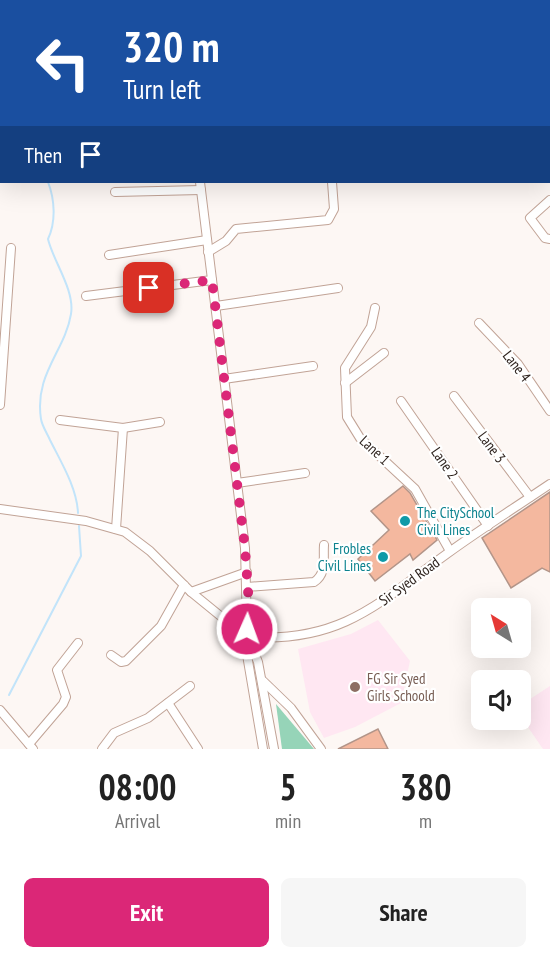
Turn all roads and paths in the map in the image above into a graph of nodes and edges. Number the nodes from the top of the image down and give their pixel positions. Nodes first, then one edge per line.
1 (332, 183) edge
2 (200, 186) edge
3 (115, 192) dead end
4 (550, 200) edge
5 (550, 239) edge
6 (207, 240) junction
7 (11, 248) dead end
8 (208, 252) junction
9 (109, 255) dead end
10 (212, 280) junction
11 (338, 288) dead end
12 (86, 296) dead end
13 (216, 306) junction
14 (375, 308) dead end
15 (479, 323) dead end
16 (384, 353) dead end
17 (313, 366) dead end
18 (225, 379) junction
19 (345, 383) junction
20 (454, 396) dead end
21 (401, 401) dead end
22 (0, 405) edge
23 (550, 411) edge
24 (60, 420) dead end
25 (160, 422) dead end
26 (123, 428) junction
27 (305, 473) dead end
28 (237, 483) junction
29 (550, 484) edge
30 (530, 497) junction
31 (0, 509) edge
32 (488, 526) junction
33 (116, 530) junction
34 (324, 545) dead end
35 (450, 551) junction
36 (247, 572) junction
37 (184, 585) junction
38 (247, 587) junction
39 (191, 592) junction
40 (243, 630) junction
41 (249, 641) junction
42 (78, 644) dead end
43 (111, 655) dead end
44 (263, 681) junction
45 (190, 686) dead end
46 (168, 703) junction
47 (0, 710) edge
48 (31, 746) edge
49 (105, 747) edge
50 (198, 749) edge
51 (263, 749) edge
52 (274, 749) edge
53 (321, 749) edge

1 - 8 street
2 - 3 street
2 - 6 street
4 - 5 street
6 - 8 street
6 - 9 street
7 - 22 street
8 - 10 street
10 - 12 street
10 - 13 street
11 - 13 street
13 - 18 street
14 - 19 street, Lane 1
15 - 23 street, Lane 4
16 - 19 street
17 - 18 street
18 - 28 street
19 - 35 street, Lane 1
20 - 30 street, Lane 3
21 - 32 street, Lane 2
24 - 26 street
25 - 26 street
26 - 33 street
27 - 28 street
28 - 36 street
29 - 30 street, Sir Syed Road
30 - 32 street, Sir Syed Road
31 - 33 street
32 - 35 street, Sir Syed Road
33 - 37 street
34 - 38 street
35 - 41 street, Sir Syed Road
36 - 38 street
36 - 39 street
37 - 39 street
37 - 43 street
38 - 40 street
39 - 40 street
40 - 41 street
40 - 41 street
41 - 44 street
41 - 51 street
42 - 48 street
44 - 52 street
44 - 53 street
45 - 46 street
46 - 49 street
46 - 50 street
47 - 48 street

